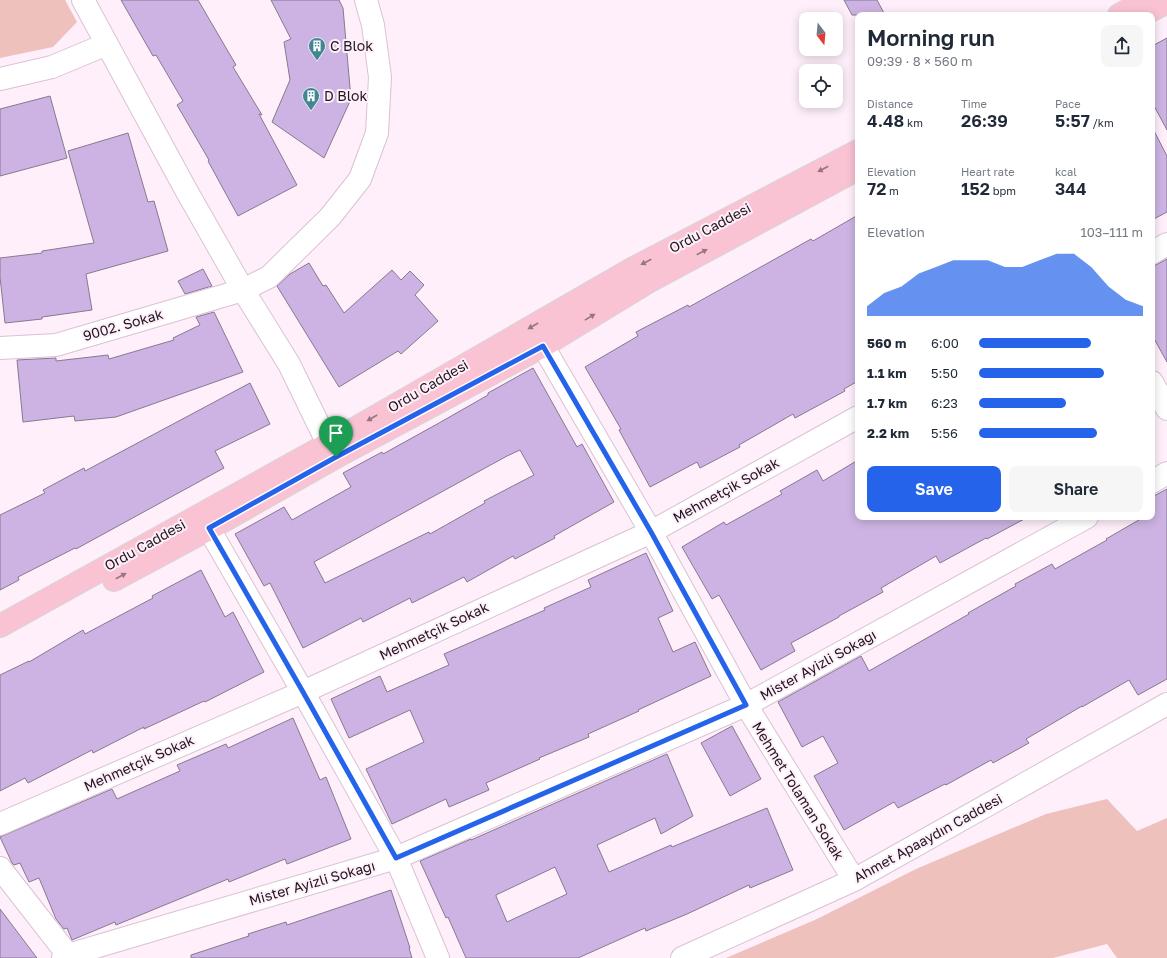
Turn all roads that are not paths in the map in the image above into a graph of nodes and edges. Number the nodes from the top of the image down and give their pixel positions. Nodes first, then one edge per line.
1 (83, 0) edge
2 (366, 0) edge
3 (1147, 0) edge
4 (1167, 2) edge
5 (1125, 12) edge
6 (1149, 12) edge
7 (107, 44) junction
8 (0, 79) edge
9 (855, 153) edge
10 (855, 170) edge
11 (1167, 244) edge
12 (1155, 251) edge
13 (243, 290) junction
14 (543, 346) junction
15 (0, 348) edge
16 (1155, 387) edge
17 (1167, 408) edge
18 (855, 419) edge
19 (332, 451) junction
20 (1167, 473) edge
21 (1155, 480) edge
22 (1082, 520) edge
23 (209, 528) junction
24 (651, 532) junction
25 (0, 626) edge
26 (0, 641) edge
27 (303, 692) junction
28 (1167, 704) edge
29 (746, 705) junction
30 (0, 824) edge
31 (396, 858) junction
32 (0, 868) edge
33 (854, 880) junction
34 (65, 956) edge
35 (438, 958) edge
36 (682, 958) edge

1 - 7 street
2 - 13 street, 9002. Sokak
3 - 5 main road
4 - 6 main road
7 - 8 street
7 - 13 street
9 -> 19 main road, Ordu Caddesi
14 -> 10 main road, Ordu Caddesi
11 - 12 street
13 - 15 street, 9002. Sokak
13 - 19 street
14 - 19 main road, Ordu Caddesi
14 - 24 street, Mehmet Tolaman Sokak
16 - 17 street
18 - 24 street, Mehmetçik Sokak
19 - 23 main road, Ordu Caddesi
19 - 25 main road, Ordu Caddesi
20 - 21 street
22 - 29 street, Mister Ayizli Sokağı
26 -> 23 main road, Ordu Caddesi
23 - 27 street
24 - 27 street, Mehmetçik Sokak
24 - 29 street, Mehmet Tolaman Sokak
27 - 30 street, Mehmetçik Sokak
27 - 31 street
28 - 33 street, Ahmet Apaaydın Caddesi
29 - 31 street, Mister Ayizli Sokağı
29 - 33 street, Mehmet Tolaman Sokak
31 - 34 street, Mister Ayizli Sokağı
31 - 35 street
32 - 34 street
33 - 36 street, Ahmet Apaaydın Caddesi

